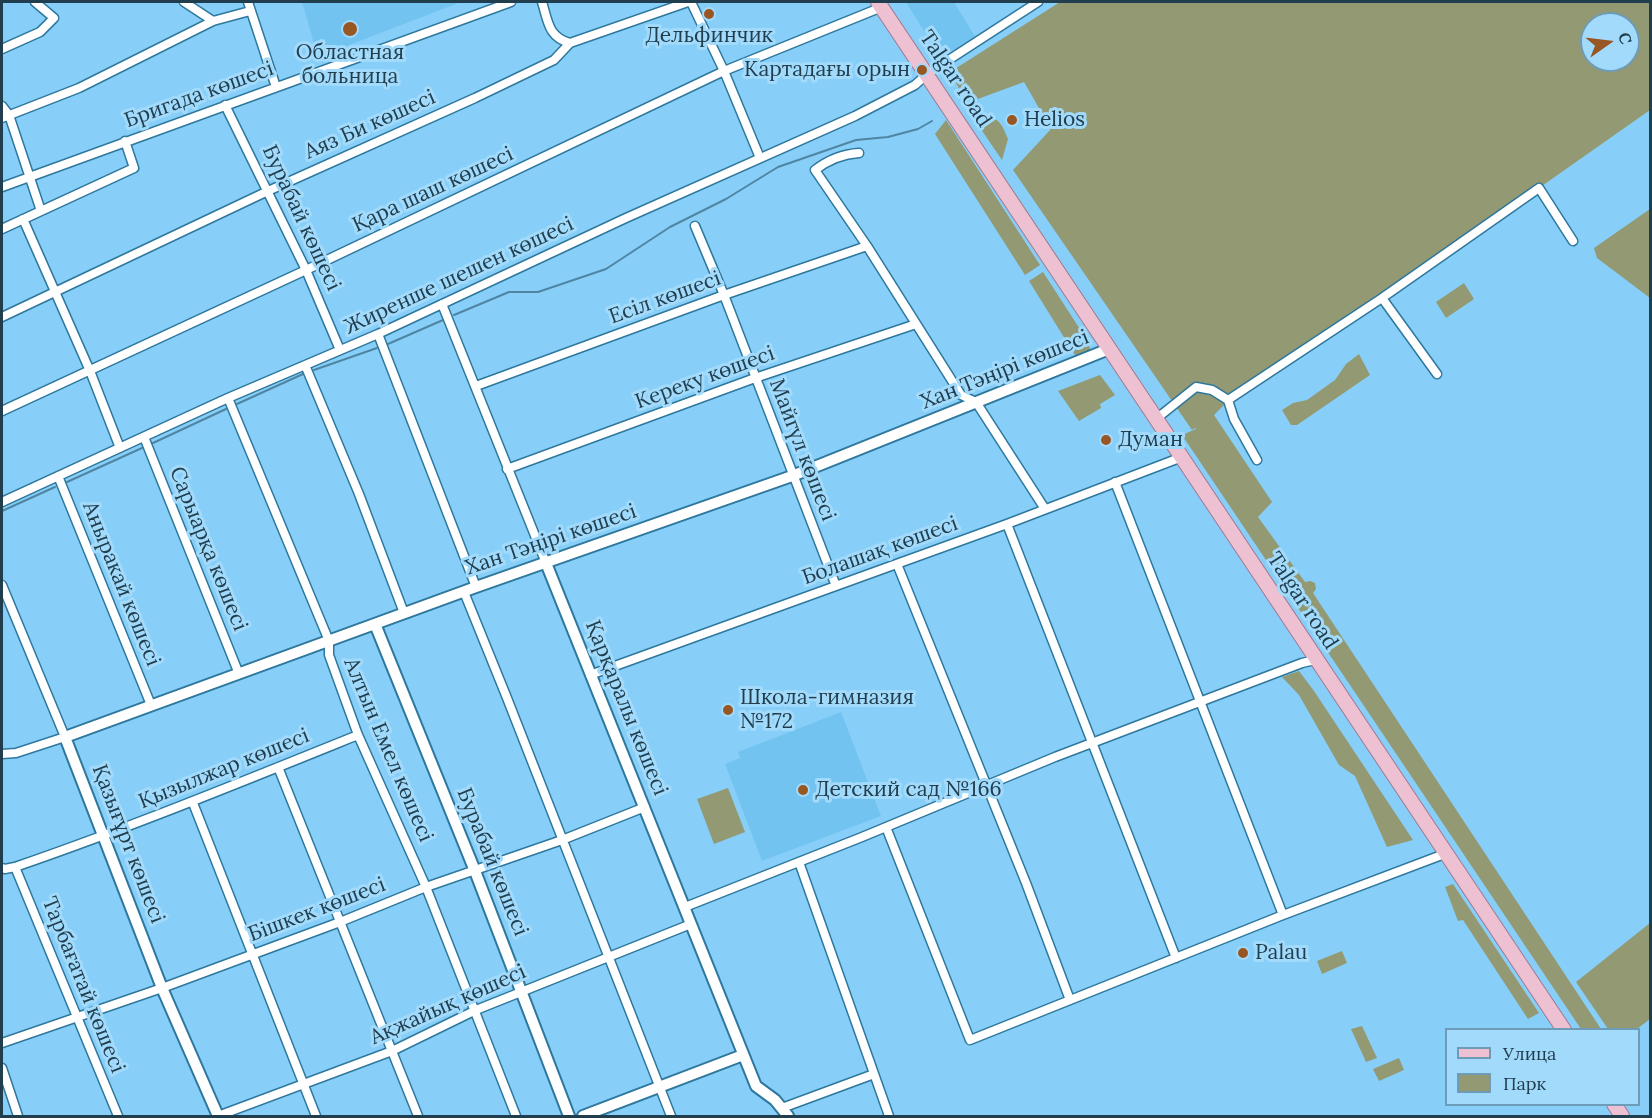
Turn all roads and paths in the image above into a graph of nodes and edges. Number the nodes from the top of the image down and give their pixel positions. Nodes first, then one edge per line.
1 (35, 2) edge
2 (184, 2) edge
3 (511, 2) edge
4 (542, 2) edge
5 (690, 2) edge
6 (1038, 2) edge
7 (880, 4) edge
8 (249, 6) edge
9 (213, 21) junction
10 (570, 43) junction
11 (2, 49) edge
12 (724, 71) junction
13 (927, 74) junction
14 (276, 87) junction
15 (2, 105) edge
16 (225, 105) junction
17 (5, 117) edge
18 (124, 141) junction
19 (859, 153) dead end
20 (760, 158) junction
21 (28, 177) junction
22 (2, 187) edge
23 (268, 191) junction
24 (41, 211) junction
25 (23, 219) junction
26 (695, 226) dead end
27 (2, 229) edge
28 (1573, 241) dead end
29 (867, 246) junction
30 (306, 270) junction
31 (55, 291) junction
32 (724, 295) junction
33 (1382, 298) junction
34 (442, 304) junction
35 (2, 317) edge
36 (916, 324) junction
37 (378, 334) junction
38 (1109, 349) junction
39 (340, 350) junction
40 (306, 365) junction
41 (90, 371) junction
42 (1437, 375) dead end
43 (755, 378) junction
44 (476, 387) junction
45 (228, 398) junction
46 (1228, 400) junction
47 (976, 402) junction
48 (2, 411) edge
49 (1156, 419) junction
50 (144, 436) junction
51 (120, 448) junction
52 (1182, 457) junction
53 (1257, 460) dead end
54 (507, 469) junction
55 (58, 476) junction
56 (792, 476) junction
57 (1115, 482) junction
58 (2, 502) edge
59 (1045, 508) junction
60 (1007, 524) junction
61 (546, 563) junction
62 (897, 564) junction
63 (2, 585) edge
64 (836, 586) junction
65 (476, 587) junction
66 (464, 592) junction
67 (404, 613) junction
68 (375, 624) junction
69 (329, 641) junction
70 (1315, 660) junction
71 (238, 674) junction
72 (590, 675) junction
73 (1200, 700) junction
74 (151, 705) junction
75 (358, 735) junction
76 (65, 737) junction
77 (1092, 743) junction
78 (2, 754) edge
79 (278, 767) junction
80 (986, 785) junction
81 (193, 803) junction
82 (645, 807) junction
83 (886, 827) junction
84 (105, 836) junction
85 (562, 840) junction
86 (1447, 854) junction
87 (799, 862) junction
88 (15, 867) junction
89 (2, 868) edge
90 (475, 871) junction
91 (426, 887) junction
92 (685, 907) junction
93 (1283, 915) junction
94 (340, 922) junction
95 (691, 924) junction
96 (254, 955) junction
97 (610, 957) junction
98 (1176, 958) junction
99 (162, 988) junction
100 (522, 992) junction
101 (1070, 1000) junction
102 (476, 1010) junction
103 (76, 1016) junction
104 (1563, 1028) edge
105 (2, 1043) edge
106 (392, 1051) junction
107 (743, 1055) junction
108 (2, 1068) edge
109 (874, 1074) junction
110 (303, 1084) junction
111 (659, 1086) junction
112 (785, 1112) edge
113 (18, 1116) edge
114 (118, 1116) edge
115 (218, 1116) edge
116 (316, 1116) edge
117 (418, 1116) edge
118 (516, 1116) edge
119 (569, 1116) edge
120 (583, 1116) edge
121 (671, 1116) edge
122 (890, 1116) edge

1 - 11 street
2 - 9 street
3 - 14 street, Бригада көшесі
4 - 10 street
5 - 10 street, Аяз Би көшесі
5 - 12 street
6 - 13 street, Жиренше шешен көшесі
7 - 12 street, Қара шаш көшесі
7 - 13 main road, Talgar road
8 - 9 street
8 - 14 street
9 - 17 street
10 - 23 street, Аяз Би көшесі
12 - 20 street
12 - 30 street, Қара шаш көшесі
13 - 20 street, Жиренше шешен көшесі
13 - 38 main road, Talgar road
14 - 16 street, Бригада көшесі
15 - 17 street
16 - 18 street, Бригада көшесі
16 - 23 street, Бурабай көшесі
17 - 21 street
18 - 21 street, Бригада көшесі
18 - 24 street
19 - 29 street
20 - 34 street, Жиренше шешен көшесі
21 - 22 street, Бригада көшесі
21 - 24 street
23 - 30 street, Бурабай көшесі
23 - 31 street, Аяз Би көшесі
24 - 25 street
25 - 27 street
25 - 31 street
26 - 32 street, Майгүл көшесі
28 - 33 street
29 - 32 street, Есіл көшесі
29 - 36 street
30 - 39 street, Бурабай көшесі
30 - 41 street, Қара шаш көшесі
31 - 35 street, Аяз Би көшесі
31 - 41 street
32 - 43 street, Майгүл көшесі
32 - 44 street, Есіл көшесі
33 - 42 street
33 - 46 street
34 - 37 street, Жиренше шешен көшесі
34 - 44 street, Қарқаралы көшесі
36 - 43 street, Кереку көшесі
36 - 47 street
37 - 39 street, Жиренше шешен көшесі
37 - 65 street
38 - 47 street, Хан Тәңірі көшесі
38 - 49 main road, Talgar road
39 - 40 street, Жиренше шешен көшесі
40 - 45 street, Жиренше шешен көшесі
40 - 67 street
41 - 48 street, Қара шаш көшесі
41 - 51 street
43 - 54 street, Кереку көшесі
43 - 56 street, Майгүл көшесі
44 - 54 street, Қарқаралы көшесі
45 - 50 street, Жиренше шешен көшесі
45 - 69 street, Алтын Емел көшесі
46 - 49 street
46 - 53 street
47 - 56 street, Хан Тәңірі көшесі
47 - 59 street
49 - 52 main road, Talgar road
50 - 51 street, Жиренше шешен көшесі
50 - 71 street, Сарыарқа көшесі
51 - 55 street, Жиренше шешен көшесі
52 - 57 street, Болашақ көшесі
52 - 70 main road, Talgar road
54 - 61 street, Қарқаралы көшесі
55 - 58 street, Жиренше шешен көшесі
55 - 74 street, Аныракай көшесі
56 - 61 street, Хан Тәңірі көшесі
56 - 64 street, Майгүл көшесі
57 - 59 street, Болашақ көшесі
57 - 73 street
59 - 60 street, Болашақ көшесі
60 - 62 street, Болашақ көшесі
60 - 77 street
61 - 65 street, Хан Тәңірі көшесі
61 - 72 street, Қарқаралы көшесі
62 - 64 street, Болашақ көшесі
62 - 80 street
63 - 76 street, Қазығұрт көшесі
64 - 72 street, Болашақ көшесі
65 - 66 street, Хан Тәңірі көшесі
66 - 67 street, Хан Тәңірі көшесі
66 - 85 street
67 - 68 street, Хан Тәңірі көшесі
68 - 69 street, Хан Тәңірі көшесі
68 - 90 street, Бурабай көшесі
69 - 71 street, Хан Тәңірі көшесі
69 - 75 street, Алтын Емел көшесі
70 - 73 street
70 - 86 main road, Talgar road
71 - 74 street, Хан Тәңірі көшесі
72 - 82 street, Қарқаралы көшесі
73 - 77 street
73 - 93 street
74 - 76 street, Хан Тәңірі көшесі
75 - 79 street, Қызылжар көшесі
75 - 91 street, Алтын Емел көшесі
76 - 78 street, Хан Тәңірі көшесі
76 - 84 street, Қазығұрт көшесі
77 - 80 street
77 - 98 street
79 - 81 street, Қызылжар көшесі
79 - 94 street
80 - 83 street
80 - 101 street
81 - 84 street, Қызылжар көшесі
81 - 96 street
82 - 85 street, Бішкек көшесі
82 - 92 street, Қарқаралы көшесі
83 - 87 street
83 - 101 street
84 - 88 street, Қызылжар көшесі
84 - 99 street, Қазығұрт көшесі
85 - 90 street, Бішкек көшесі
85 - 97 street
86 - 93 street
86 - 104 main road, Talgar road
87 - 92 street
87 - 109 street
88 - 89 street, Қызылжар көшесі
88 - 103 street, Тарбағатай көшесі
90 - 91 street, Бішкек көшесі
90 - 100 street, Бурабай көшесі
91 - 94 street, Бішкек көшесі
91 - 102 street, Алтын Емел көшесі
92 - 95 street, Қарқаралы көшесі
93 - 98 street
94 - 96 street, Бішкек көшесі
94 - 106 street
95 - 97 street, Ақжайық көшесі
95 - 107 street, Қарқаралы көшесі
96 - 99 street, Бішкек көшесі
96 - 110 street
97 - 100 street, Ақжайық көшесі
97 - 111 street
98 - 101 street
99 - 103 street, Бішкек көшесі
99 - 115 street, Қазығұрт көшесі
100 - 102 street, Ақжайық көшесі
100 - 119 street, Бурабай көшесі
102 - 106 street, Ақжайық көшесі
102 - 118 street, Алтын Емел көшесі
103 - 105 street, Бішкек көшесі
103 - 114 street, Тарбағатай көшесі
106 - 110 street, Ақжайық көшесі
106 - 117 street
107 - 111 street
107 - 112 street, Қарқаралы көшесі
108 - 113 street
109 - 112 street
109 - 122 street
110 - 115 street, Ақжайық көшесі
110 - 116 street
111 - 120 street
111 - 121 street

